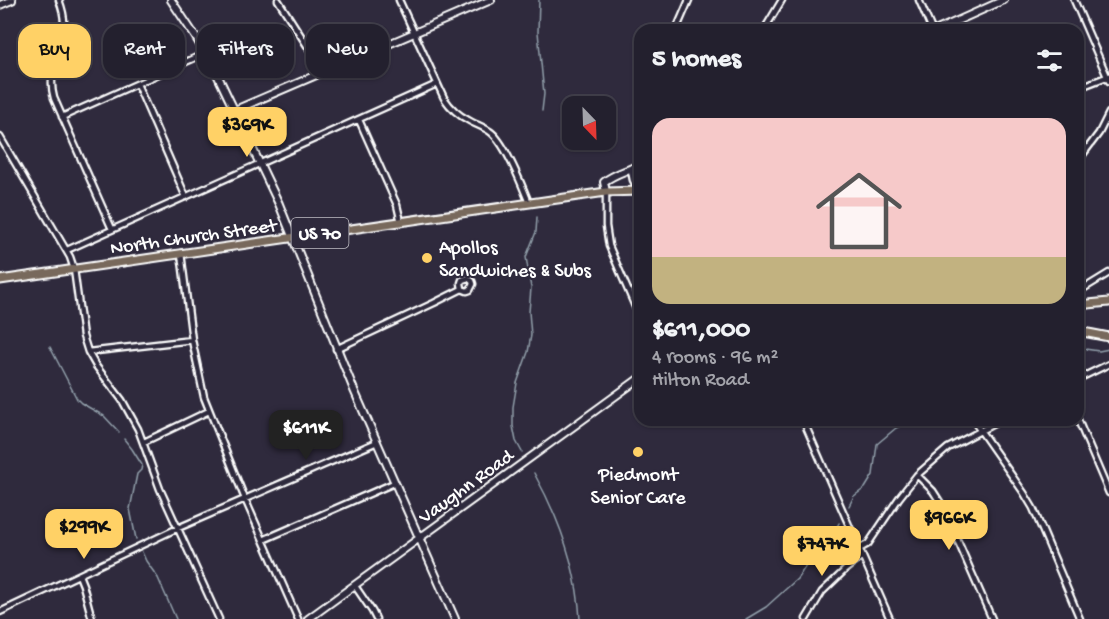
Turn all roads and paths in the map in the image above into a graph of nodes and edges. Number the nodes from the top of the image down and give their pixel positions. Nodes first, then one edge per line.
1 (12, 0) edge
2 (59, 0) edge
3 (171, 0) edge
4 (278, 0) edge
5 (399, 0) edge
6 (491, 0) edge
7 (689, 0) edge
8 (782, 0) edge
9 (919, 0) edge
10 (1004, 0) edge
11 (1074, 0) edge
12 (0, 5) edge
13 (679, 24) edge
14 (768, 24) edge
15 (929, 24) edge
16 (950, 24) edge
17 (414, 33) junction
18 (197, 39) edge
19 (306, 44) edge
20 (389, 44) edge
21 (197, 57) edge
22 (219, 78) edge
23 (310, 78) edge
24 (1108, 78) edge
25 (136, 84) junction
26 (437, 84) junction
27 (1084, 86) edge
28 (235, 110) junction
29 (1109, 114) edge
30 (62, 117) junction
31 (359, 120) junction
32 (0, 137) edge
33 (1084, 153) edge
34 (260, 165) junction
35 (634, 168) edge
36 (631, 170) junction
37 (634, 182) edge
38 (634, 190) edge
39 (606, 192) junction
40 (186, 197) junction
41 (529, 203) junction
42 (401, 222) junction
43 (112, 229) junction
44 (292, 238) junction
45 (67, 250) junction
46 (181, 254) junction
47 (74, 269) junction
48 (1109, 273) edge
49 (0, 280) edge
50 (462, 288) dead end
51 (1084, 288) edge
52 (1109, 302) edge
53 (634, 304) edge
54 (1084, 304) edge
55 (1084, 332) edge
56 (1109, 337) edge
57 (192, 340) junction
58 (336, 349) junction
59 (88, 352) junction
60 (1109, 364) edge
61 (1084, 377) edge
62 (634, 382) edge
63 (209, 411) junction
64 (806, 426) edge
65 (978, 426) edge
66 (988, 426) edge
67 (1081, 426) edge
68 (980, 430) junction
69 (144, 442) junction
70 (376, 442) junction
71 (917, 475) junction
72 (394, 483) junction
73 (1109, 493) edge
74 (245, 499) junction
75 (178, 528) junction
76 (418, 539) junction
77 (263, 540) junction
78 (859, 549) junction
79 (862, 556) junction
80 (78, 575) junction
81 (355, 586) junction
82 (0, 612) edge
83 (92, 619) edge
84 (219, 619) edge
85 (298, 619) edge
86 (308, 619) edge
87 (376, 619) edge
88 (455, 619) edge
89 (806, 619) edge
90 (890, 619) edge
91 (992, 619) edge
92 (1080, 619) edge

1 - 12 street
2 - 30 street
3 - 18 street
4 - 19 street
5 - 17 street
6 - 17 street
7 - 13 street
8 - 14 street
9 - 15 street
10 - 16 street
11 - 24 street
17 - 20 street
17 - 26 street
21 - 25 street
22 - 28 street
23 - 28 street
24 - 27 street
25 - 30 street
25 - 40 street
26 - 31 street
26 - 41 street
28 - 34 street
29 - 33 street
30 - 43 street
31 - 34 street
31 - 42 street
32 - 45 street
34 - 40 street
34 - 44 street
35 - 36 street
36 - 37 street
36 - 39 street
38 - 39 main road, North Church Street / US 70
39 - 41 main road, North Church Street / US 70
39 - 53 street
40 - 43 street
41 - 42 main road, North Church Street / US 70
42 - 44 main road, North Church Street / US 70
43 - 45 street
44 - 46 main road, North Church Street / US 70
44 - 58 street
45 - 47 street
46 - 47 main road, North Church Street / US 70
46 - 57 street
47 - 49 main road, North Church Street / US 70
47 - 59 street
48 - 51 street
50 - 58 street
52 - 54 main road
55 - 56 main road
57 - 59 street
57 - 63 street
58 - 70 street
59 - 69 street
60 - 61 street
62 - 76 street, Vaughn Road
63 - 69 street
63 - 74 street
64 - 78 street
65 - 68 street
66 - 68 street
67 - 73 street
68 - 71 street
68 - 92 street
69 - 75 street
70 - 72 street
70 - 74 street
71 - 78 street
71 - 91 street
72 - 76 street
72 - 77 street
74 - 75 street
74 - 77 street
75 - 80 street
75 - 84 street
76 - 81 street, Vaughn Road
76 - 88 street
77 - 85 street
78 - 79 street
79 - 89 street
79 - 90 street
80 - 82 street
80 - 83 street
81 - 86 street, Vaughn Road
81 - 87 street

